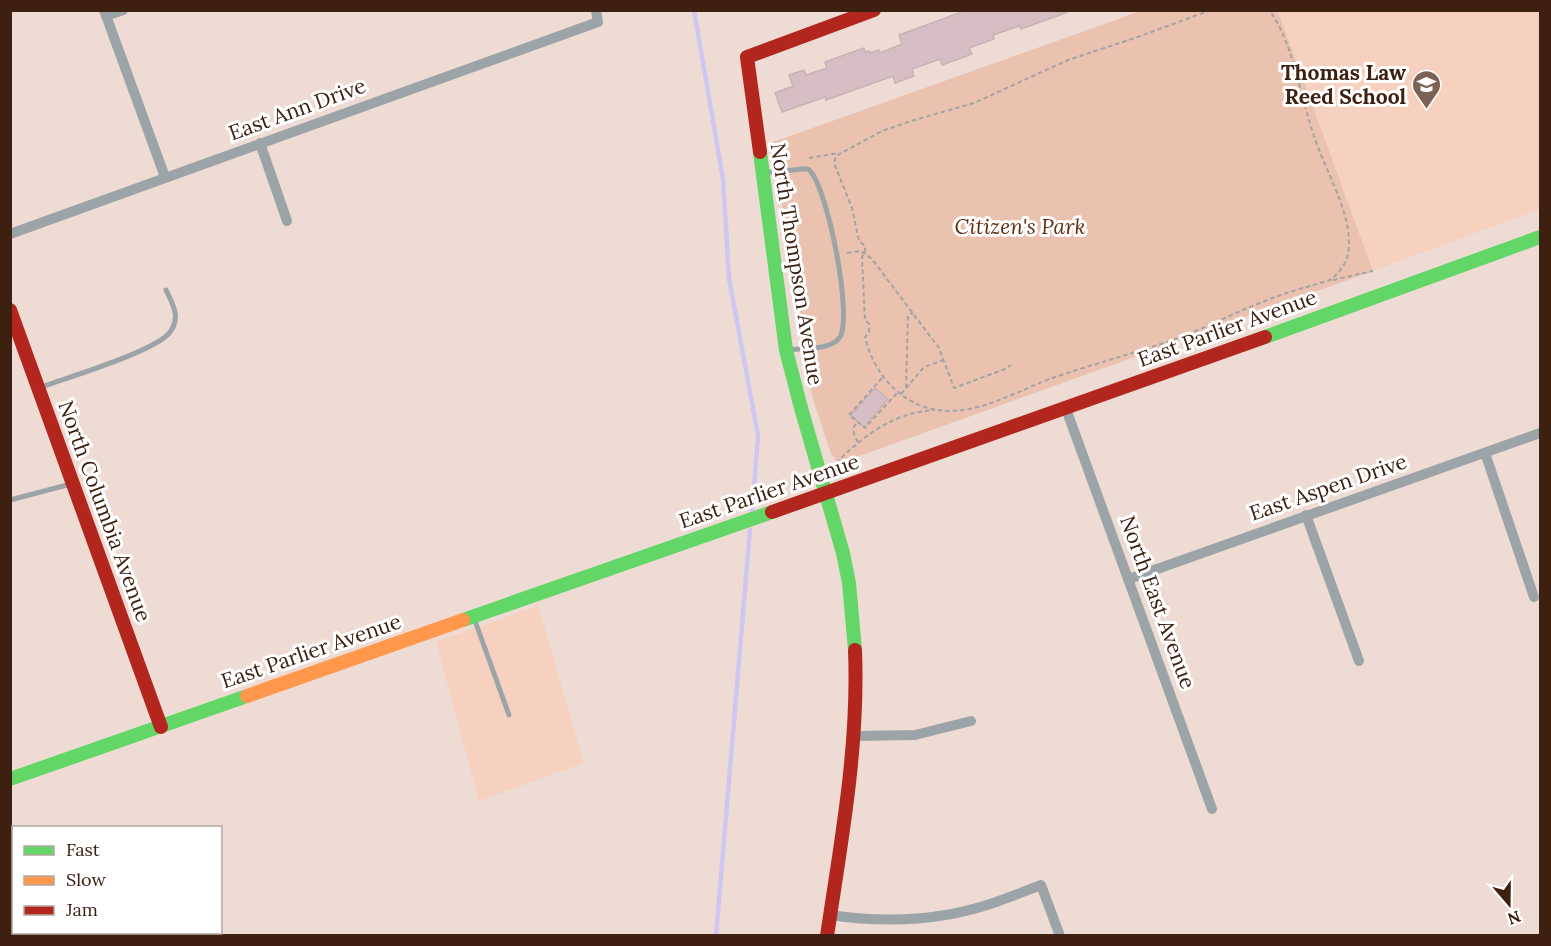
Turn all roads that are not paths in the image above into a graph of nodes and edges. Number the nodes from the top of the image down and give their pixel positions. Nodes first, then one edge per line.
1 (123, 10) edge
2 (596, 10) edge
3 (874, 10) edge
4 (105, 13) edge
5 (260, 143) junction
6 (761, 173) junction
7 (165, 177) junction
8 (287, 220) dead end
9 (10, 234) edge
10 (1540, 237) edge
11 (166, 290) dead end
12 (10, 310) edge
13 (786, 350) junction
14 (38, 388) junction
15 (1066, 409) junction
16 (1540, 434) edge
17 (1485, 453) junction
18 (73, 484) junction
19 (826, 493) junction
20 (10, 500) edge
21 (1306, 515) junction
22 (1129, 579) junction
23 (1534, 597) dead end
24 (473, 616) junction
25 (1359, 661) dead end
26 (509, 715) dead end
27 (971, 721) dead end
28 (160, 727) junction
29 (855, 736) junction
30 (10, 779) edge
31 (1212, 809) dead end
32 (830, 915) junction
33 (827, 936) edge
34 (1060, 936) edge

1 - 4 street
2 - 5 street, East Ann Drive
3 - 6 street, North Thompson Avenue
4 - 7 street
5 - 7 street, East Ann Drive
5 - 8 street
6 - 13 street, North Thompson Avenue
6 - 13 lane
7 - 9 street, East Ann Drive
10 - 15 street, East Parlier Avenue
11 - 14 lane
12 - 14 street, North Columbia Avenue
13 - 19 street, North Thompson Avenue
14 - 18 street, North Columbia Avenue
15 - 19 street, East Parlier Avenue
15 - 22 street, North East Avenue
16 - 17 street, East Aspen Drive
17 - 21 street, East Aspen Drive
17 - 23 street
18 - 20 lane
18 - 28 street, North Columbia Avenue
19 - 24 street, East Parlier Avenue
19 - 29 street, North Thompson Avenue
21 - 22 street, East Aspen Drive
21 - 25 street
22 - 31 street, North East Avenue
24 - 26 lane
24 - 28 street, East Parlier Avenue
27 - 29 street
28 - 30 street, East Parlier Avenue
29 - 32 street, North Thompson Avenue
32 - 33 street, North Thompson Avenue
32 - 34 street

